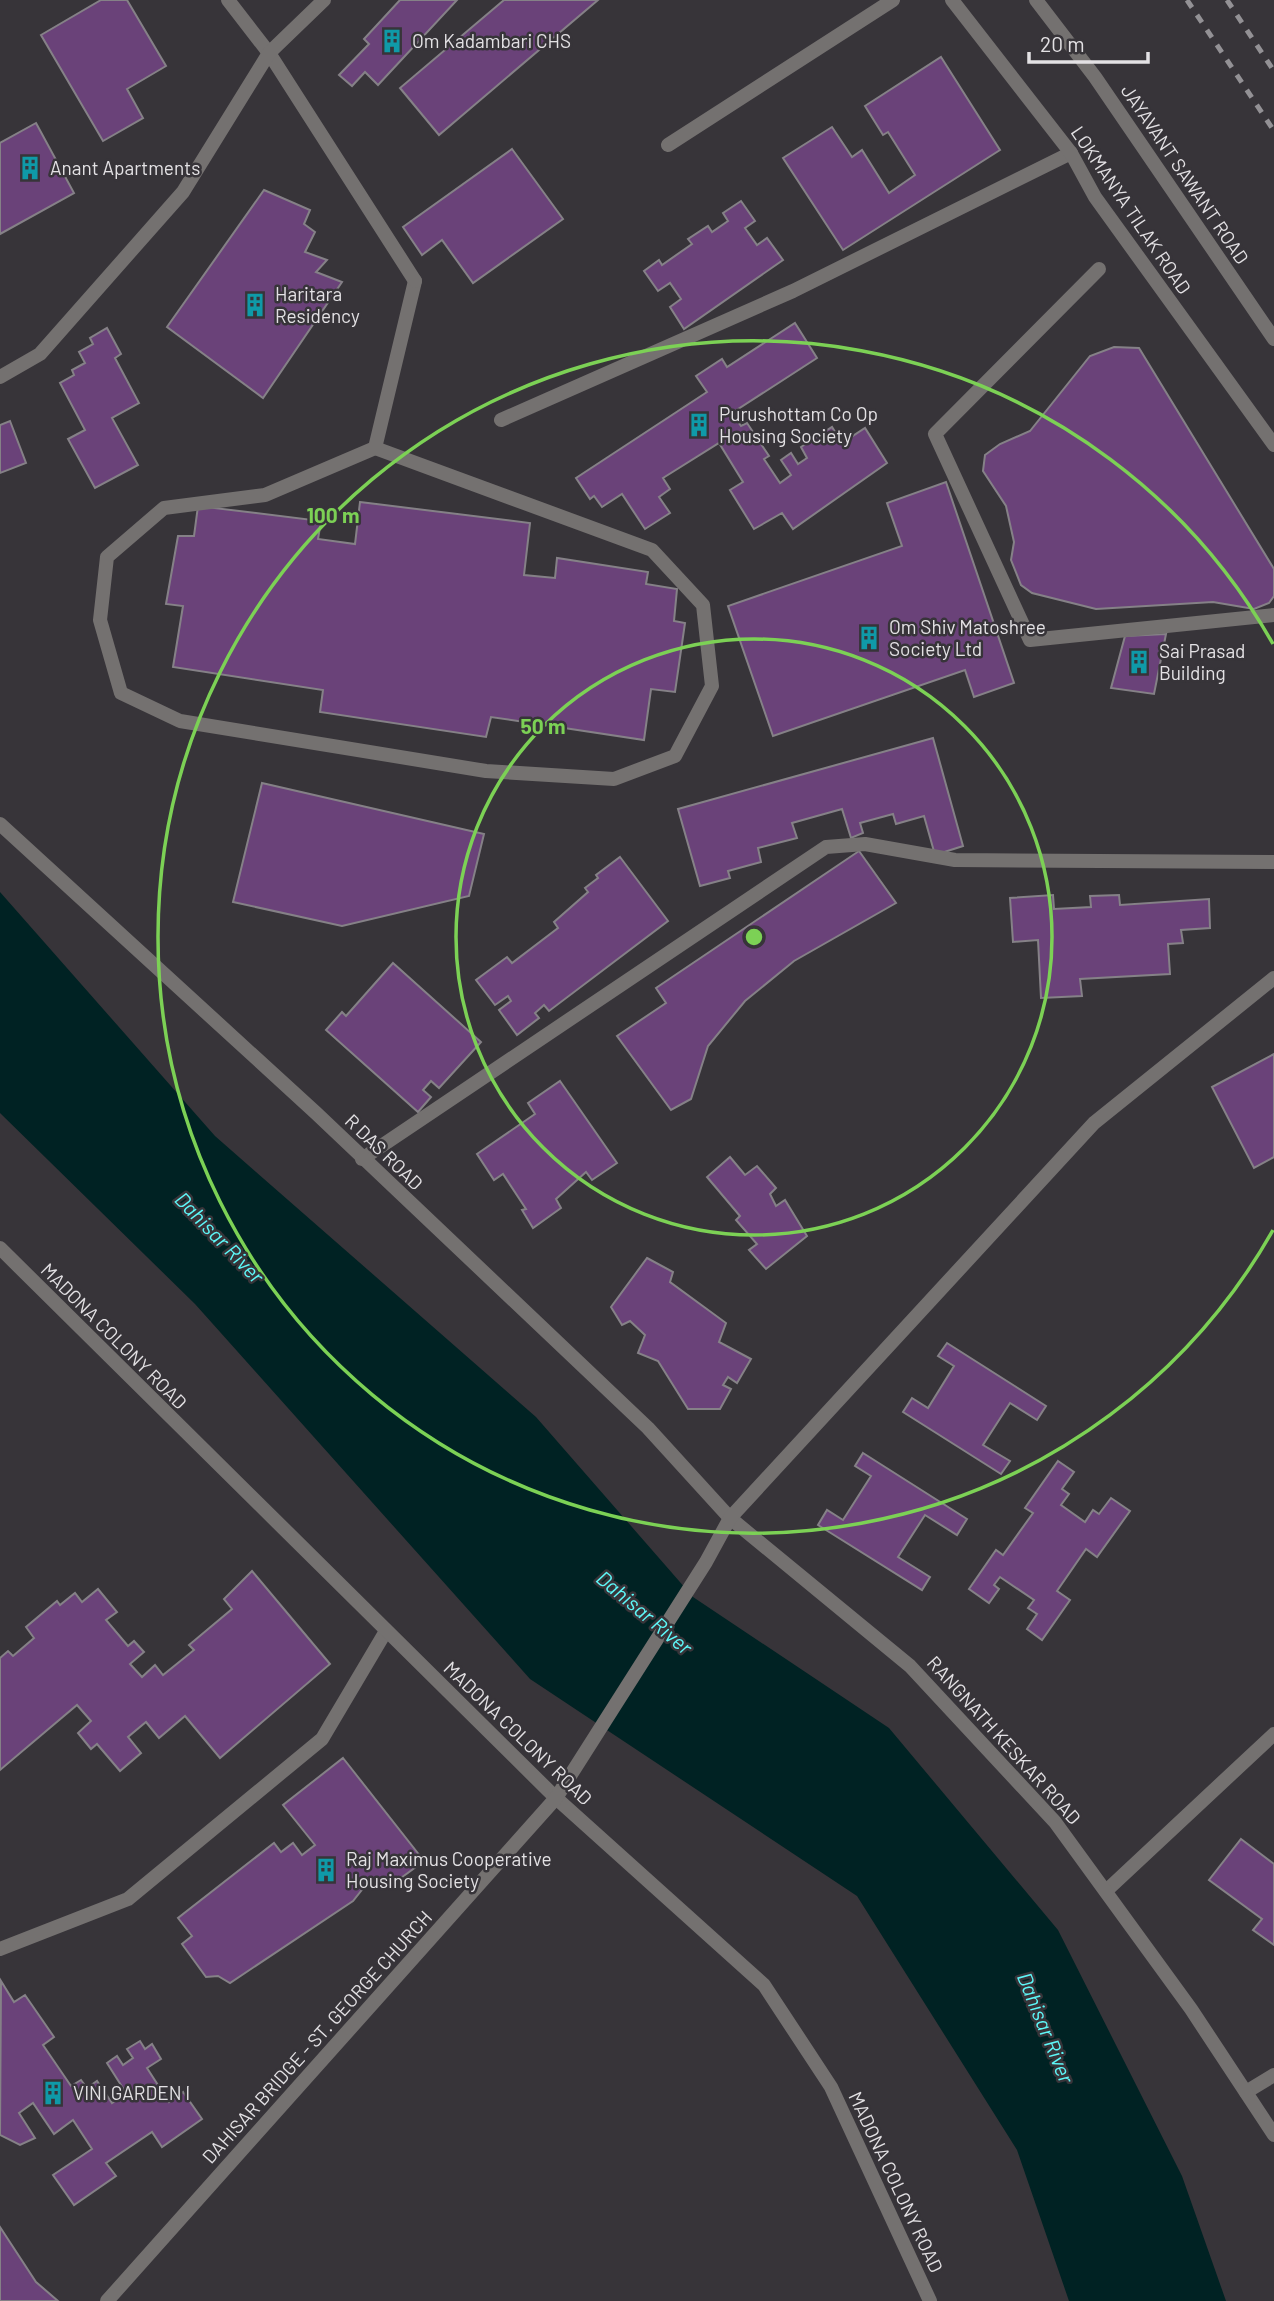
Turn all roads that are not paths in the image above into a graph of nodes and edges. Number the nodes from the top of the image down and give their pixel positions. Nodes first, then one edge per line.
1 (228, 0) edge
2 (324, 0) edge
3 (893, 0) edge
4 (952, 0) edge
5 (1036, 0) edge
6 (269, 53) junction
7 (668, 145) dead end
8 (1071, 153) junction
9 (1099, 269) dead end
10 (1274, 339) edge
11 (0, 377) edge
12 (501, 420) dead end
13 (1274, 445) edge
14 (375, 448) junction
15 (1274, 615) edge
16 (0, 824) edge
17 (1274, 862) edge
18 (1274, 978) edge
19 (362, 1159) junction
20 (0, 1248) edge
21 (730, 1518) junction
22 (386, 1631) junction
23 (1274, 1734) edge
24 (556, 1798) junction
25 (1106, 1891) junction
26 (0, 1950) edge
27 (1274, 2076) edge
28 (1246, 2092) junction
29 (1274, 2135) edge
30 (107, 2301) edge
31 (930, 2301) edge

1 - 6 street
2 - 6 street
3 - 7 street
4 - 8 street, LOKMANYA TILAK ROAD
5 - 10 street, JAYAVANT SAWANT ROAD
6 - 11 street
6 - 14 street
8 - 12 street
8 - 13 street, LOKMANYA TILAK ROAD
9 - 15 street
14 - 14 street
16 - 19 street, R DAS ROAD
17 - 19 street
18 - 21 street, DAHISAR BRIDGE - ST. GEORGE CHURCH
19 - 21 street, R DAS ROAD
20 - 22 street, MADONA COLONY ROAD
21 - 24 street, DAHISAR BRIDGE - ST. GEORGE CHURCH
21 - 25 street, RANGNATH KESKAR ROAD
22 - 24 street, MADONA COLONY ROAD
22 - 26 street
23 - 25 street
24 - 30 street, DAHISAR BRIDGE - ST. GEORGE CHURCH
24 - 31 street, MADONA COLONY ROAD
25 - 28 street, RANGNATH KESKAR ROAD
27 - 28 street
28 - 29 street, RANGNATH KESKAR ROAD

